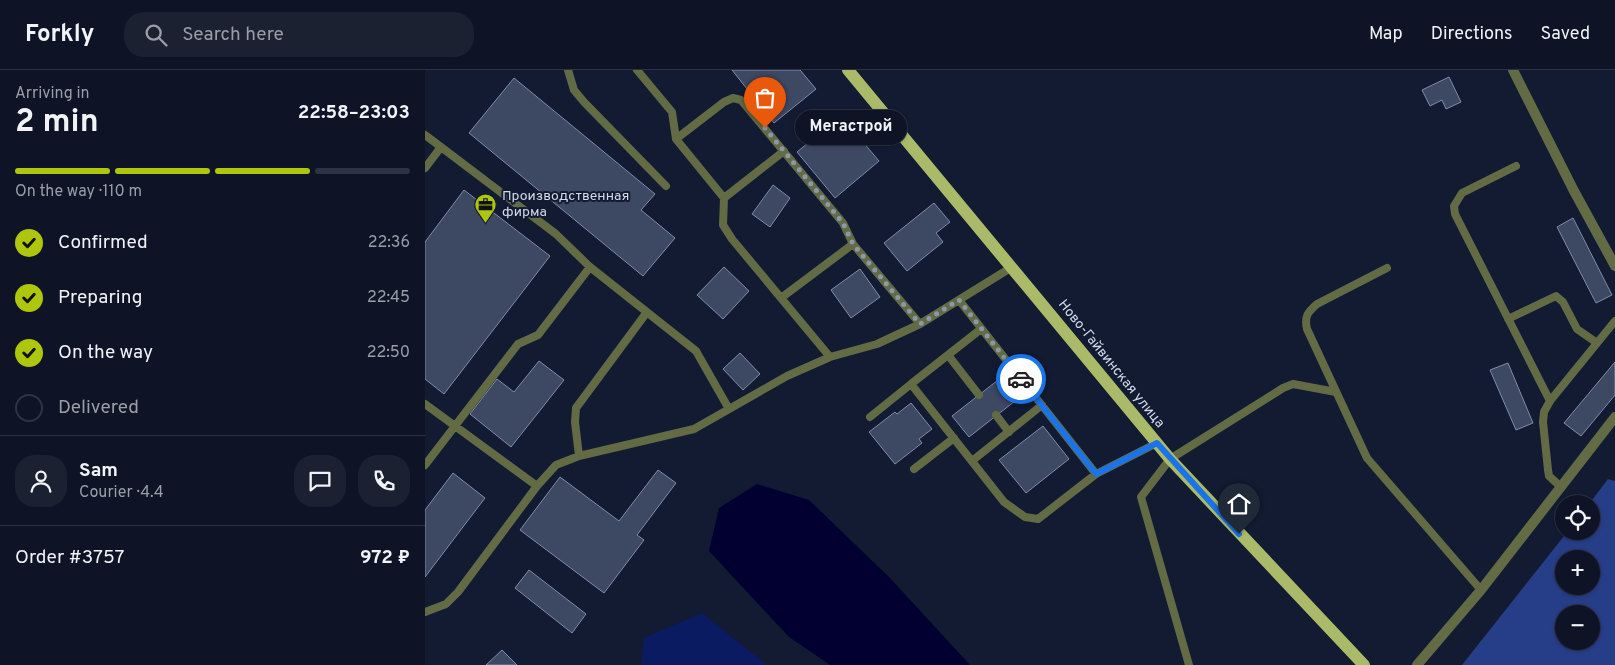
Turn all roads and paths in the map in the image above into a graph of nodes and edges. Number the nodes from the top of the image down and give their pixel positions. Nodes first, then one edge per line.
1 (568, 70) edge
2 (637, 70) edge
3 (848, 70) edge
4 (1513, 70) edge
5 (425, 135) edge
6 (676, 139) junction
7 (441, 147) junction
8 (784, 151) junction
9 (1515, 166) dead end
10 (425, 168) edge
11 (666, 186) dead end
12 (724, 198) junction
13 (853, 244) junction
14 (590, 266) junction
15 (1615, 266) edge
16 (1012, 267) junction
17 (1387, 268) dead end
18 (781, 298) junction
19 (959, 300) junction
20 (647, 312) junction
21 (1508, 319) junction
22 (1615, 321) edge
23 (920, 324) junction
24 (981, 328) junction
25 (1597, 342) junction
26 (948, 355) junction
27 (830, 357) junction
28 (911, 384) junction
29 (1337, 392) junction
30 (979, 395) dead end
31 (1550, 402) junction
32 (425, 404) edge
33 (1042, 405) junction
34 (729, 409) junction
35 (996, 415) dead end
36 (869, 417) dead end
37 (1615, 417) edge
38 (455, 426) junction
39 (1009, 432) junction
40 (954, 438) junction
41 (1157, 443) junction
42 (579, 456) junction
43 (1170, 459) junction
44 (972, 461) junction
45 (425, 465) edge
46 (914, 469) dead end
47 (1096, 474) junction
48 (537, 486) junction
49 (1561, 487) junction
50 (1481, 590) junction
51 (425, 612) edge
52 (1189, 665) edge
53 (1364, 665) edge
54 (1417, 665) edge

1 - 11 lane
2 - 6 lane
3 - 16 main road, Ново-Гайвинская улица
4 - 15 street
5 - 7 lane
6 - 8 lane
6 - 12 lane
7 - 10 lane
7 - 14 lane
8 - 12 lane
8 - 13 lane
9 - 21 lane
12 - 18 lane
13 - 18 lane
13 - 23 lane
14 - 20 lane
14 - 38 lane
16 - 19 lane
16 - 41 main road, Ново-Гайвинская улица
17 - 29 lane
18 - 27 lane
19 - 23 lane
19 - 24 lane
20 - 34 lane
20 - 42 lane
21 - 25 lane
21 - 31 lane
22 - 25 lane
23 - 27 lane
24 - 26 lane
24 - 33 lane
25 - 31 lane
26 - 28 lane
26 - 30 lane
27 - 34 lane
28 - 36 lane
28 - 40 lane
29 - 43 lane
29 - 50 lane
31 - 49 lane
32 - 38 lane
33 - 39 lane
33 - 47 lane
34 - 42 lane
35 - 39 lane
37 - 49 street
38 - 45 lane
38 - 48 lane
39 - 44 lane
40 - 44 lane
40 - 46 lane
41 - 43 main road, Ново-Гайвинская улица
41 - 47 lane
42 - 48 lane
43 - 52 lane
43 - 53 main road, Ново-Гайвинская улица
44 - 47 lane
48 - 51 lane
49 - 50 street
50 - 54 street

